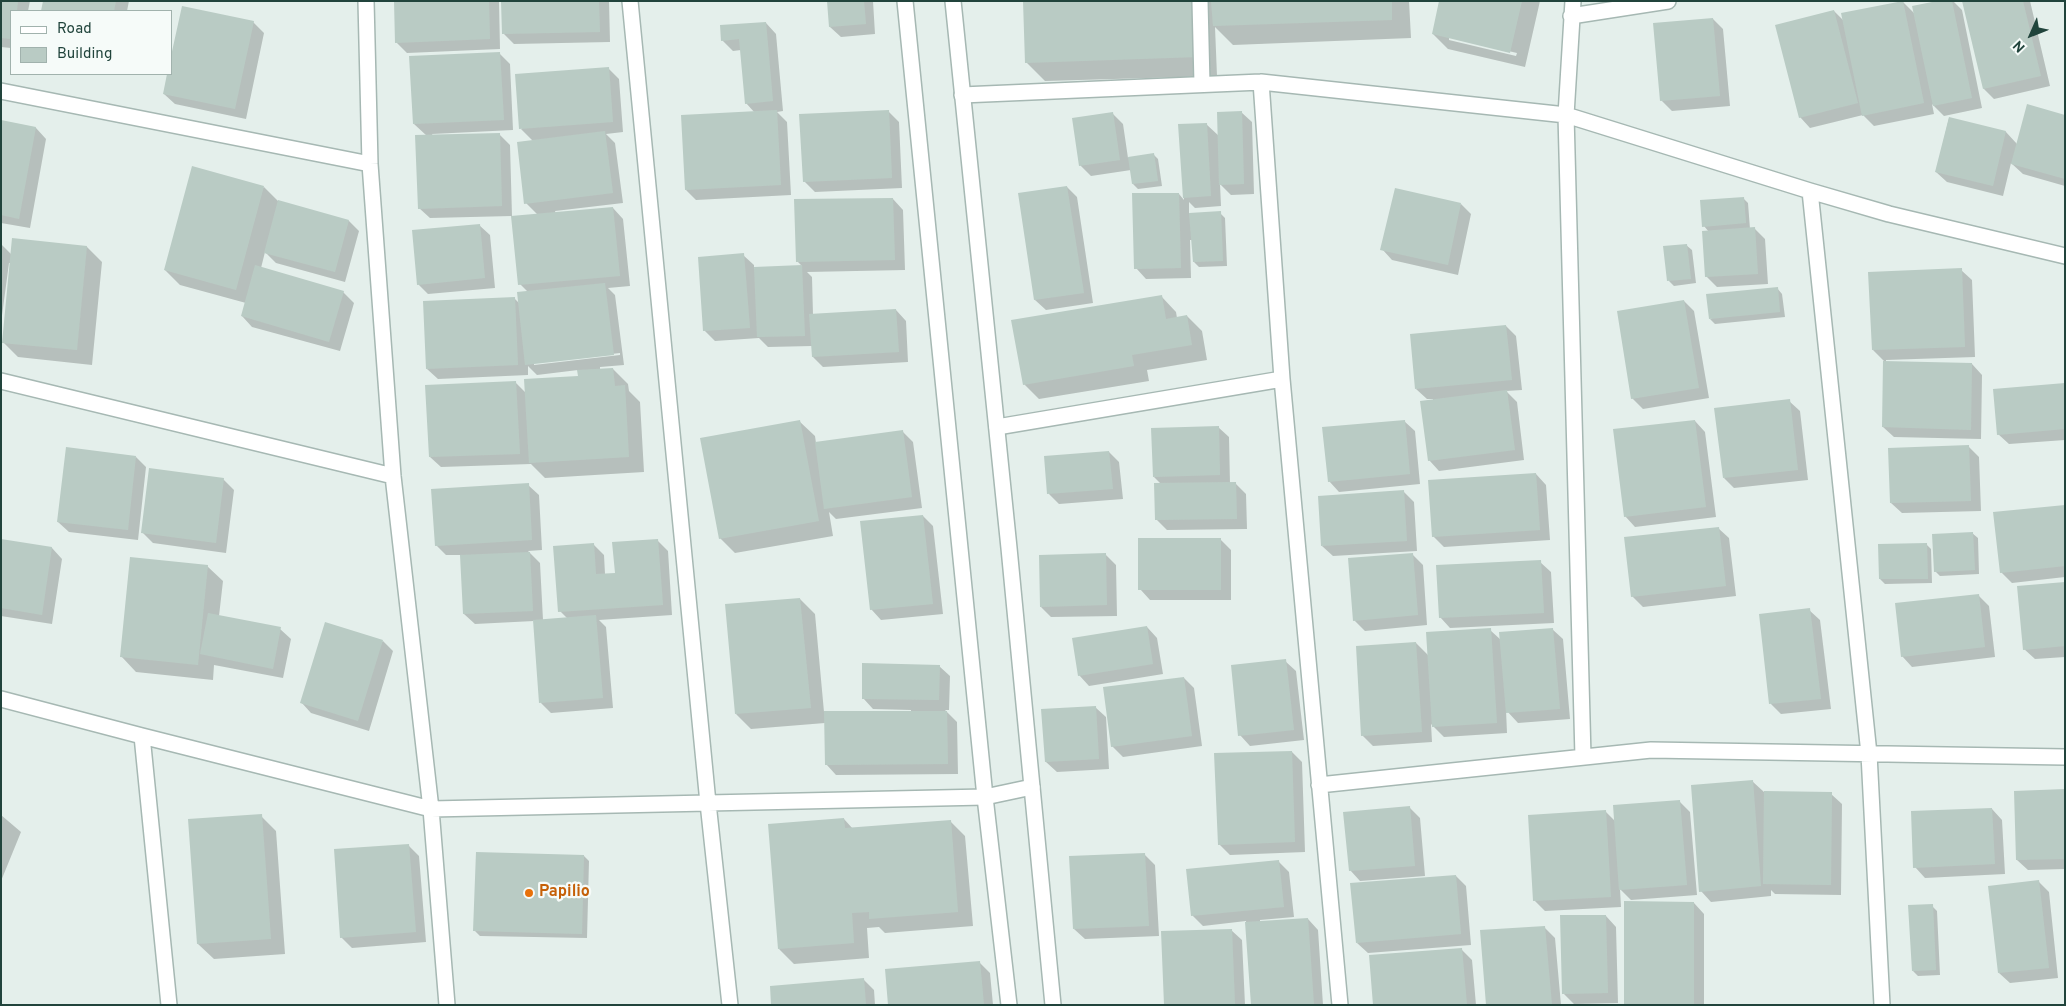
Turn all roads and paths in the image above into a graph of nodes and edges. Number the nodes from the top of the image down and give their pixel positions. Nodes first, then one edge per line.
1 (366, 1) edge
2 (630, 1) edge
3 (906, 1) edge
4 (953, 1) edge
5 (1200, 1) edge
6 (1668, 1) edge
7 (1572, 9) edge
8 (1261, 82) junction
9 (1202, 84) junction
10 (1, 91) edge
11 (962, 95) junction
12 (1566, 115) junction
13 (370, 164) junction
14 (1810, 191) junction
15 (2065, 256) edge
16 (1282, 379) junction
17 (1, 381) edge
18 (997, 427) junction
19 (393, 476) junction
20 (1, 699) edge
21 (142, 736) junction
22 (1869, 754) junction
23 (1583, 757) junction
24 (2065, 757) edge
25 (1319, 785) junction
26 (1032, 787) junction
27 (985, 797) junction
28 (708, 803) junction
29 (431, 809) junction
30 (168, 1005) edge
31 (447, 1005) edge
32 (730, 1005) edge
33 (1009, 1005) edge
34 (1053, 1005) edge
35 (1340, 1005) edge
36 (1882, 1005) edge

1 - 13 street
2 - 28 street
3 - 27 street
4 - 11 street
5 - 9 street
6 - 7 street
7 - 12 street
8 - 9 street
8 - 12 street
8 - 16 street
9 - 11 street
10 - 13 street
11 - 18 street
12 - 14 street
12 - 23 street
13 - 19 street
14 - 15 street
14 - 22 street
16 - 18 street
16 - 25 street
17 - 19 street
18 - 26 street
19 - 29 street
20 - 21 street
21 - 29 street
21 - 30 street
22 - 23 street
22 - 24 street
22 - 36 street
23 - 25 street
25 - 35 street
26 - 27 street
26 - 34 street
27 - 28 street
27 - 33 street
28 - 29 street
28 - 32 street
29 - 31 street

